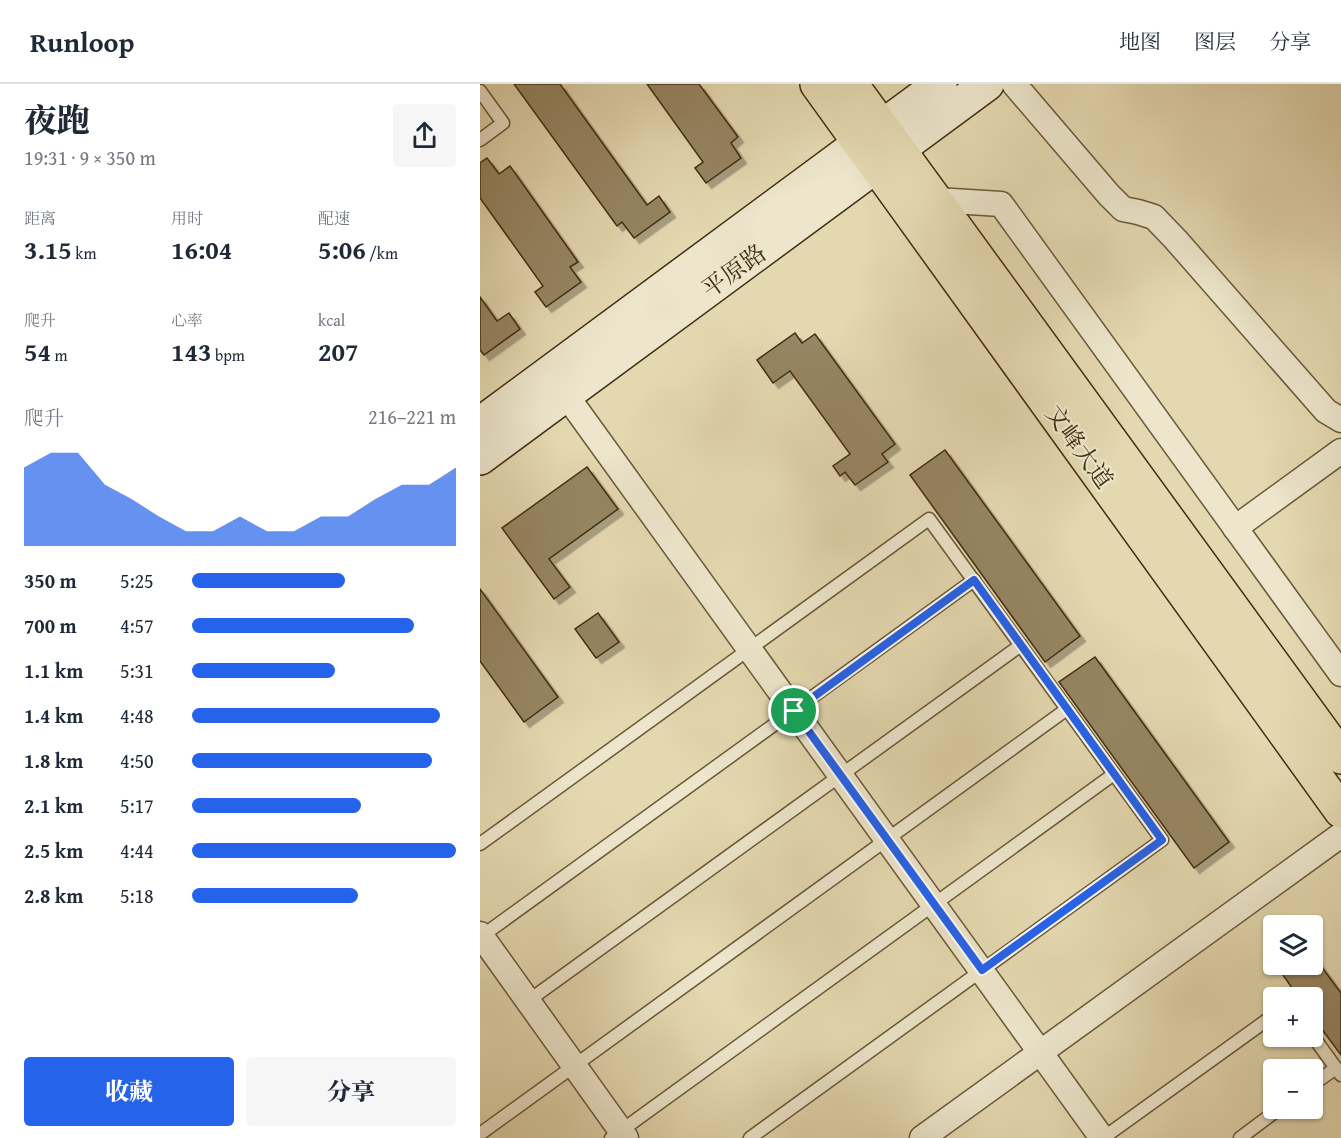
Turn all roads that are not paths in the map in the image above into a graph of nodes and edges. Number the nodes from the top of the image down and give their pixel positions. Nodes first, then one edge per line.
1 (817, 84) edge
2 (851, 84) edge
3 (940, 84) edge
4 (987, 84) edge
5 (1014, 84) edge
6 (480, 92) edge
7 (480, 140) edge
8 (879, 146) junction
9 (936, 200) junction
10 (566, 395) junction
11 (1341, 420) edge
12 (480, 424) edge
13 (1341, 451) edge
14 (480, 458) edge
15 (1235, 528) junction
16 (974, 580) junction
17 (1021, 645) junction
18 (1341, 674) edge
19 (1067, 709) junction
20 (794, 711) junction
21 (1341, 757) edge
22 (1114, 774) junction
23 (841, 776) junction
24 (1341, 811) edge
25 (1341, 835) edge
26 (887, 840) junction
27 (480, 844) edge
28 (934, 904) junction
29 (481, 935) edge
30 (982, 970) junction
31 (528, 1001) junction
32 (1263, 1023) edge
33 (1321, 1047) edge
34 (1041, 1052) junction
35 (574, 1066) junction
36 (1339, 1072) edge
37 (1323, 1080) edge
38 (1265, 1119) edge
39 (480, 1134) edge
40 (619, 1136) edge
41 (750, 1138) edge
42 (922, 1138) edge
43 (1103, 1138) edge
44 (1240, 1138) edge

1 - 8 main road, 文峰大道
2 - 8 main road, 文峰大道
3 - 8 main road, 平原路
4 - 8 main road, 平原路
5 - 11 street
6 - 7 lane
8 - 9 main road, 文峰大道
8 - 10 main road, 平原路
8 - 12 main road, 平原路
8 - 24 main road, 文峰大道
9 - 15 street
9 - 21 main road, 文峰大道
10 - 14 main road, 平原路
10 - 20 street
13 - 15 street
15 - 18 street
16 - 17 lane
16 - 20 lane
16 - 27 lane
17 - 19 lane
17 - 23 lane
19 - 22 lane
19 - 26 lane
20 - 23 street
20 - 29 lane
22 - 28 lane
22 - 30 lane
23 - 26 street
23 - 31 lane
25 - 34 street
26 - 28 street
26 - 35 lane
28 - 30 street
28 - 40 lane
29 - 31 street
30 - 34 street
30 - 41 lane
31 - 35 street
32 - 43 lane
33 - 36 lane
34 - 42 street
34 - 43 street
35 - 39 lane
35 - 40 street
36 - 37 lane
38 - 44 lane

